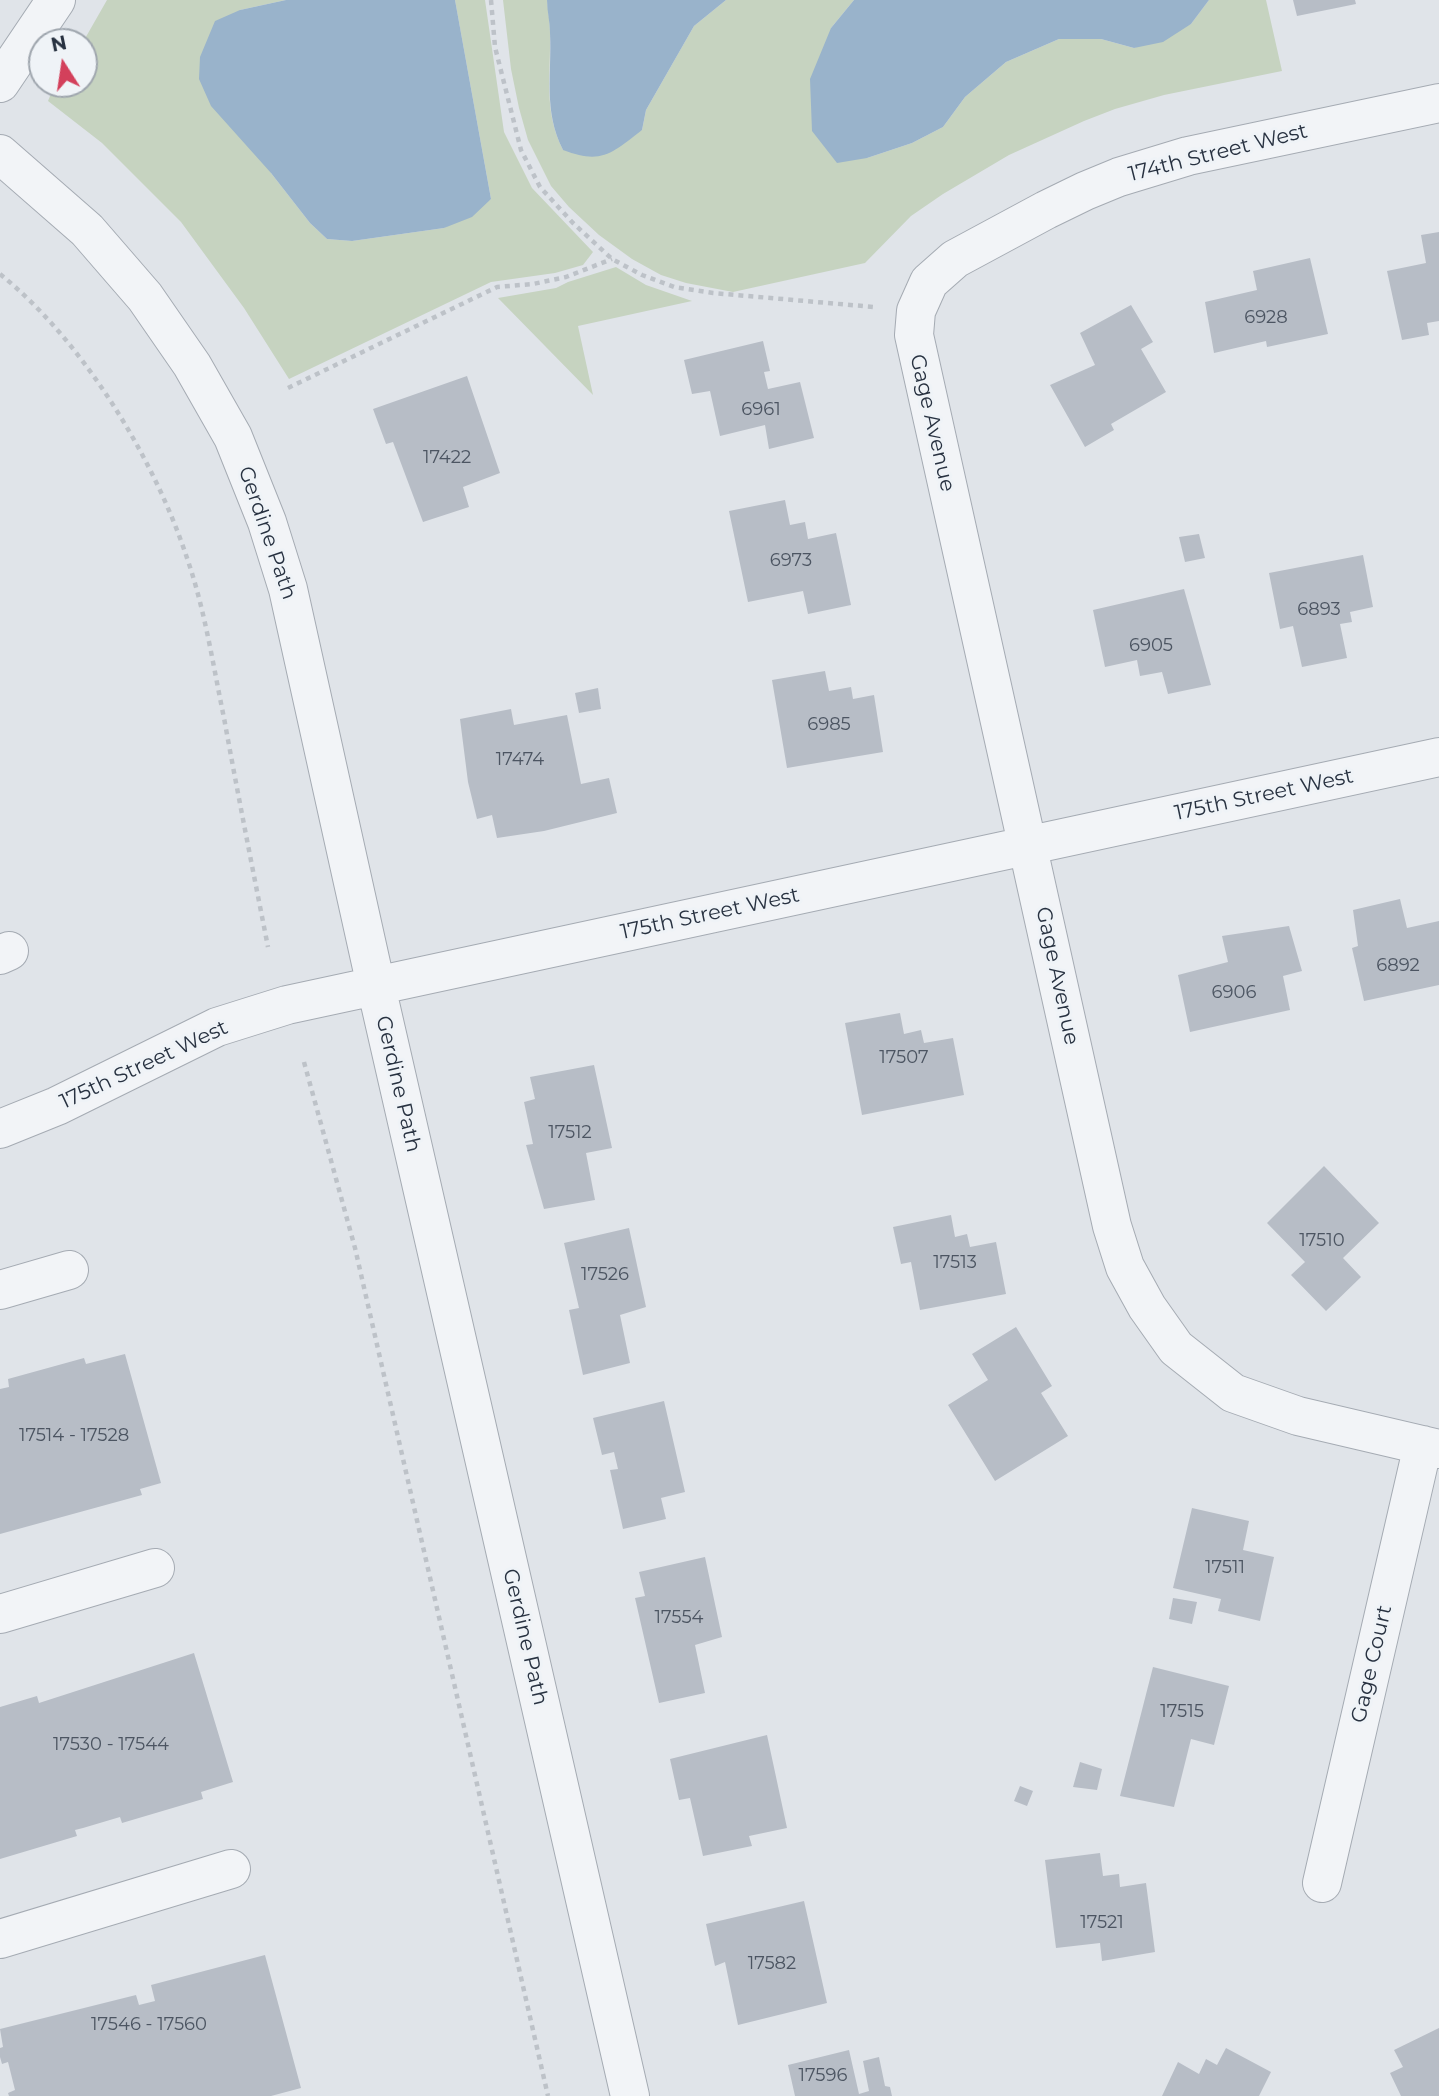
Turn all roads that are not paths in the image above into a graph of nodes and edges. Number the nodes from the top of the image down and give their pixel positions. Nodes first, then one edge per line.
1 (56, 0) edge
2 (0, 83) edge
3 (1439, 103) edge
4 (0, 154) edge
5 (916, 311) joint
6 (1439, 757) edge
7 (1027, 846) junction
8 (376, 986) junction
9 (0, 1129) edge
10 (69, 1270) dead end
11 (0, 1290) edge
12 (1431, 1447) edge
13 (155, 1568) dead end
14 (0, 1615) edge
15 (232, 1869) dead end
16 (1322, 1883) dead end
17 (0, 1939) edge
18 (630, 2096) edge

1 - 2 street
3 - 5 street, 174th Street West
4 - 8 street, Gerdine Path
5 - 7 street, Gage Avenue
6 - 7 street, 175th Street West
7 - 8 street, 175th Street West
7 - 12 street, Gage Avenue
8 - 9 street, 175th Street West
8 - 18 street, Gerdine Path
10 - 11 street
12 - 16 street, Gage Court
13 - 14 street
15 - 17 street

